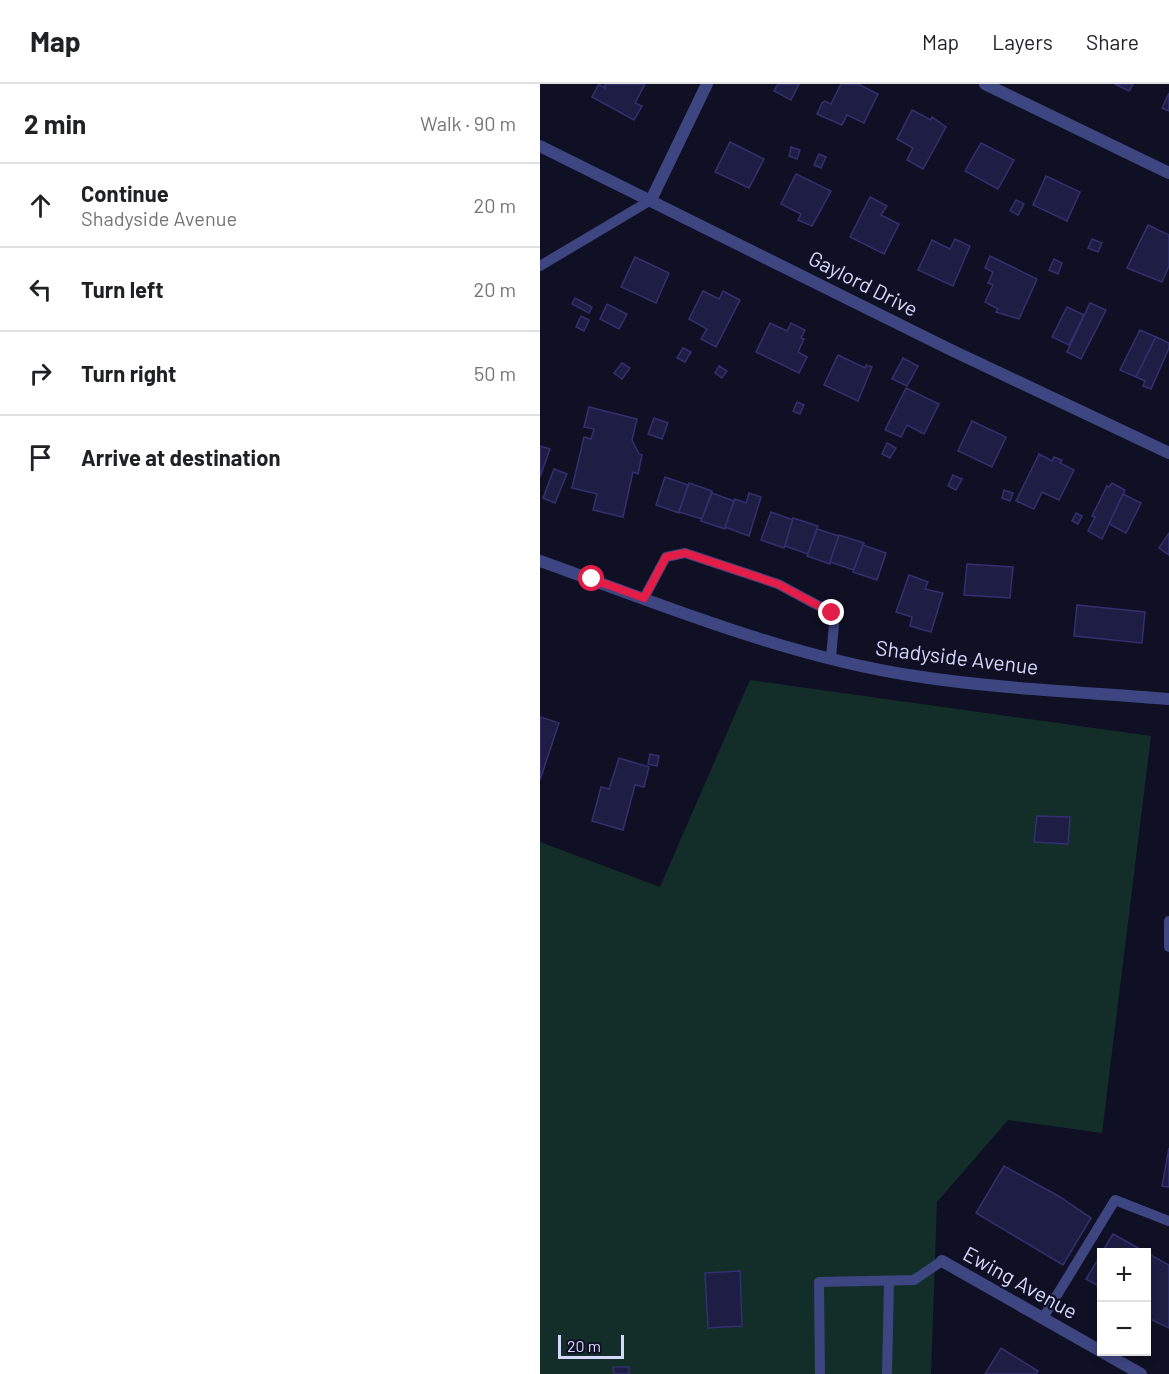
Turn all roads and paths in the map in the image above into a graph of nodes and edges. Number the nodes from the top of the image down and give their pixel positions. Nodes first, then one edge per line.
1 (706, 84) edge
2 (986, 84) edge
3 (540, 147) edge
4 (1169, 173) edge
5 (651, 200) junction
6 (540, 266) edge
7 (1169, 453) edge
8 (540, 561) edge
9 (644, 598) junction
10 (831, 657) junction
11 (1169, 699) edge
12 (1169, 921) edge
13 (1169, 947) edge
14 (1169, 1221) edge
15 (942, 1261) joint
16 (889, 1281) junction
17 (1043, 1318) junction
18 (820, 1374) edge
19 (887, 1374) edge
20 (1141, 1374) edge

1 - 5 street
2 - 4 street
3 - 5 street, Gaylord Drive
5 - 6 lane
5 - 7 street, Gaylord Drive
8 - 9 street, Shadyside Avenue
9 - 10 street, Shadyside Avenue
9 - 10 lane
10 - 11 street, Shadyside Avenue
12 - 13 lane
14 - 17 lane
15 - 16 lane
15 - 17 street, Ewing Avenue
16 - 18 lane
16 - 19 lane
17 - 20 street, Ewing Avenue

